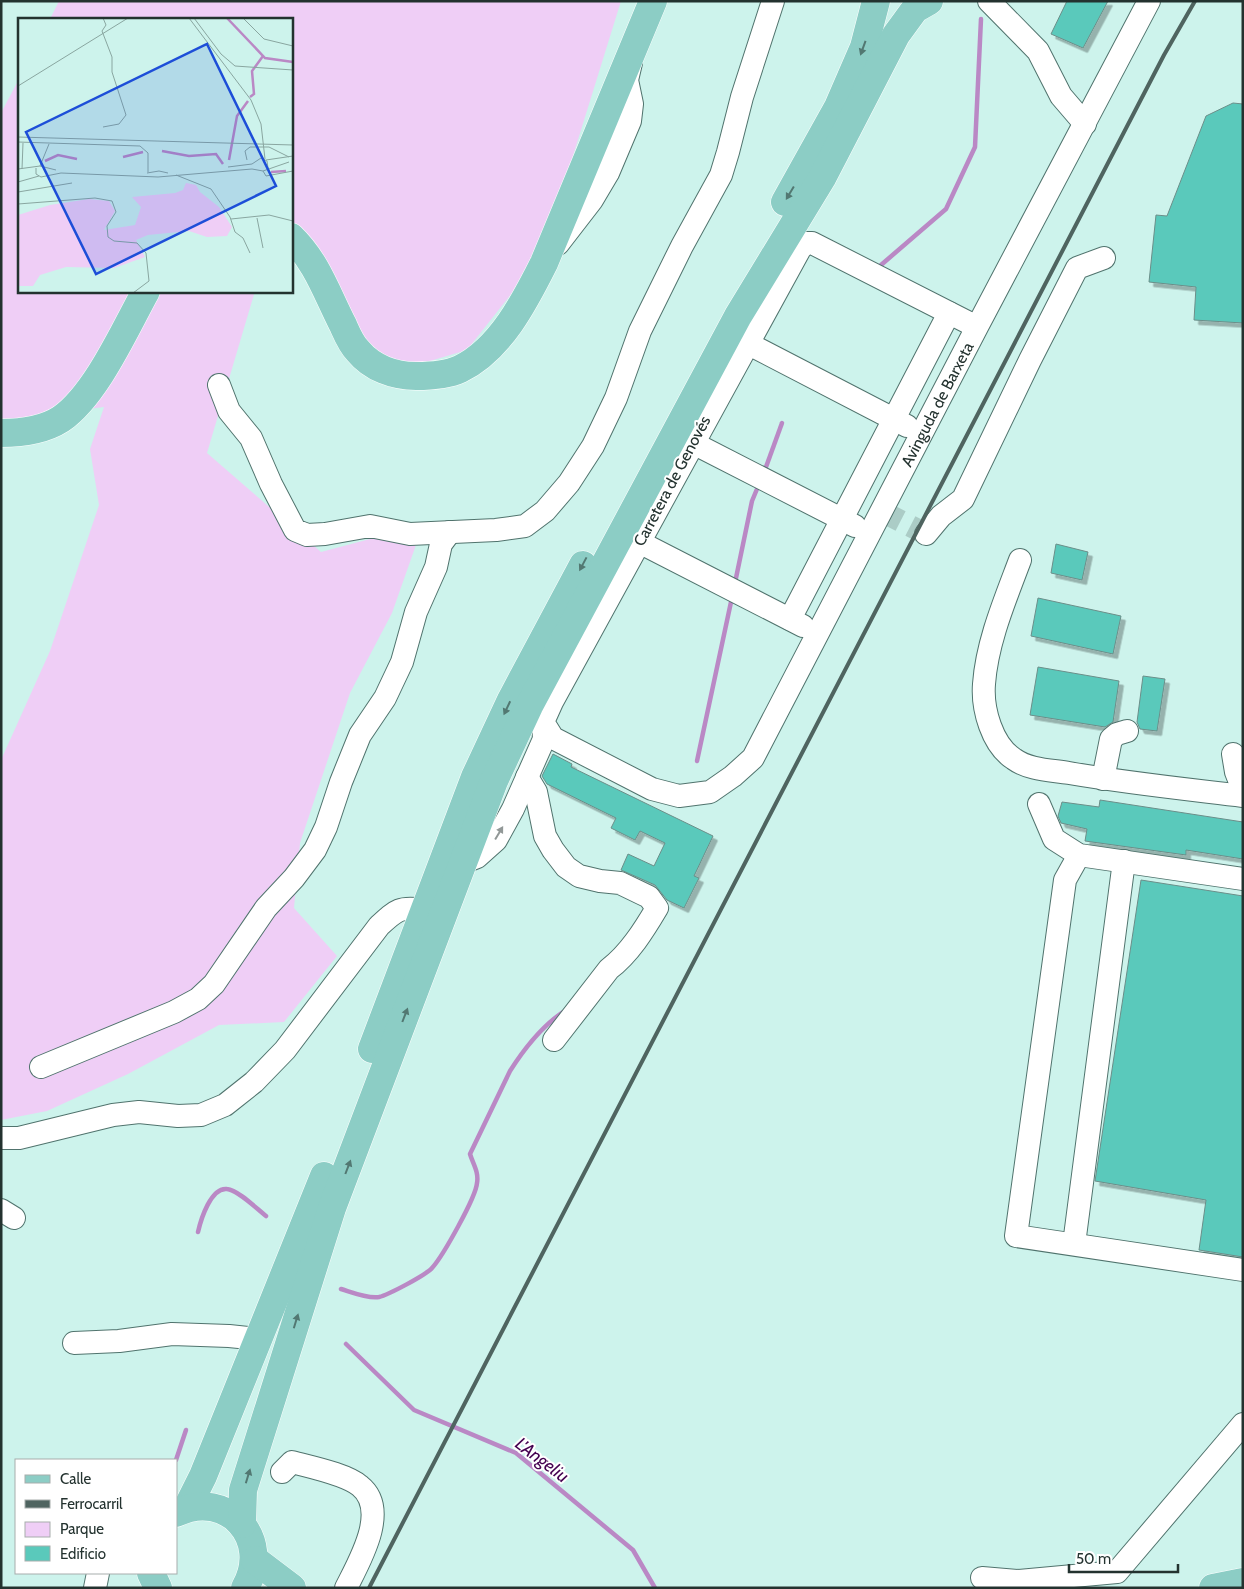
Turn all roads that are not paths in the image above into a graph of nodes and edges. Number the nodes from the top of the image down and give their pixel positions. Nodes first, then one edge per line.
1 (653, 1) edge
2 (773, 1) edge
3 (876, 1) edge
4 (989, 1) edge
5 (1149, 1) edge
6 (921, 2) edge
7 (1084, 124) junction
8 (292, 238) edge
9 (1104, 258) dead end
10 (145, 292) edge
11 (949, 313) junction
12 (976, 327) junction
13 (747, 343) junction
14 (220, 385) dead end
15 (894, 419) junction
16 (1, 433) edge
17 (921, 434) junction
18 (693, 443) junction
19 (842, 519) junction
20 (450, 532) junction
21 (869, 533) junction
22 (926, 534) dead end
23 (640, 542) junction
24 (1020, 560) dead end
25 (790, 619) junction
26 (817, 633) junction
27 (536, 714) junction
28 (1127, 731) dead end
29 (1233, 754) dead end
30 (527, 777) junction
31 (1103, 779) junction
32 (1243, 790) edge
33 (1243, 796) edge
34 (1039, 804) dead end
35 (1079, 855) junction
36 (1124, 861) junction
37 (462, 863) junction
38 (1243, 879) edge
39 (424, 910) junction
40 (554, 1040) dead end
41 (41, 1067) dead end
42 (1, 1138) edge
43 (1074, 1244) junction
44 (1243, 1270) edge
45 (259, 1339) junction
46 (74, 1343) dead end
47 (1243, 1424) edge
48 (282, 1472) dead end
49 (181, 1511) edge
50 (242, 1524) junction
51 (254, 1560) junction
52 (98, 1574) edge
53 (151, 1574) edge
54 (982, 1578) dead end
55 (1243, 1582) edge
56 (95, 1588) edge
57 (158, 1588) edge
58 (245, 1588) edge
59 (292, 1588) edge
60 (346, 1588) edge
61 (1214, 1588) edge

1 - 8 main road
2 - 20 street
3 -> 39 main road
4 - 7 street
5 - 7 street, Avinguda de Barxeta
6 - 27 main road
7 - 12 street, Avinguda de Barxeta
9 - 22 street
10 - 16 main road
11 - 12 street
11 - 13 street, Carretera de Genovés
11 - 15 street
12 - 17 street, Avinguda de Barxeta
13 - 15 street
13 - 18 street, Carretera de Genovés
14 - 20 street
15 - 17 street
15 - 19 street
17 - 21 street, Avinguda de Barxeta
18 - 19 street
18 - 23 street, Carretera de Genovés
19 - 21 street
19 - 25 street
20 - 41 street
21 - 26 street, Avinguda de Barxeta
23 - 25 street
23 - 27 street, Carretera de Genovés
24 - 31 street
25 - 26 street
26 - 27 street, Avinguda de Barxeta
27 - 30 street, Carretera de Genovés
27 - 37 main road
28 - 31 street
29 - 32 street
37 -> 30 street, Carretera de Genovés
30 - 40 street
31 - 33 street
34 - 35 street
35 - 36 street
35 - 43 street
36 - 38 street
36 - 43 street
50 -> 37 main road
39 - 42 street
39 - 45 main road
43 - 44 street
45 - 46 street
45 - 49 main road
47 - 54 street
48 - 60 street
49 - 50 main road
50 - 51 main road
51 - 58 main road
51 - 59 main road
52 - 56 street
53 - 57 main road
55 - 61 main road

